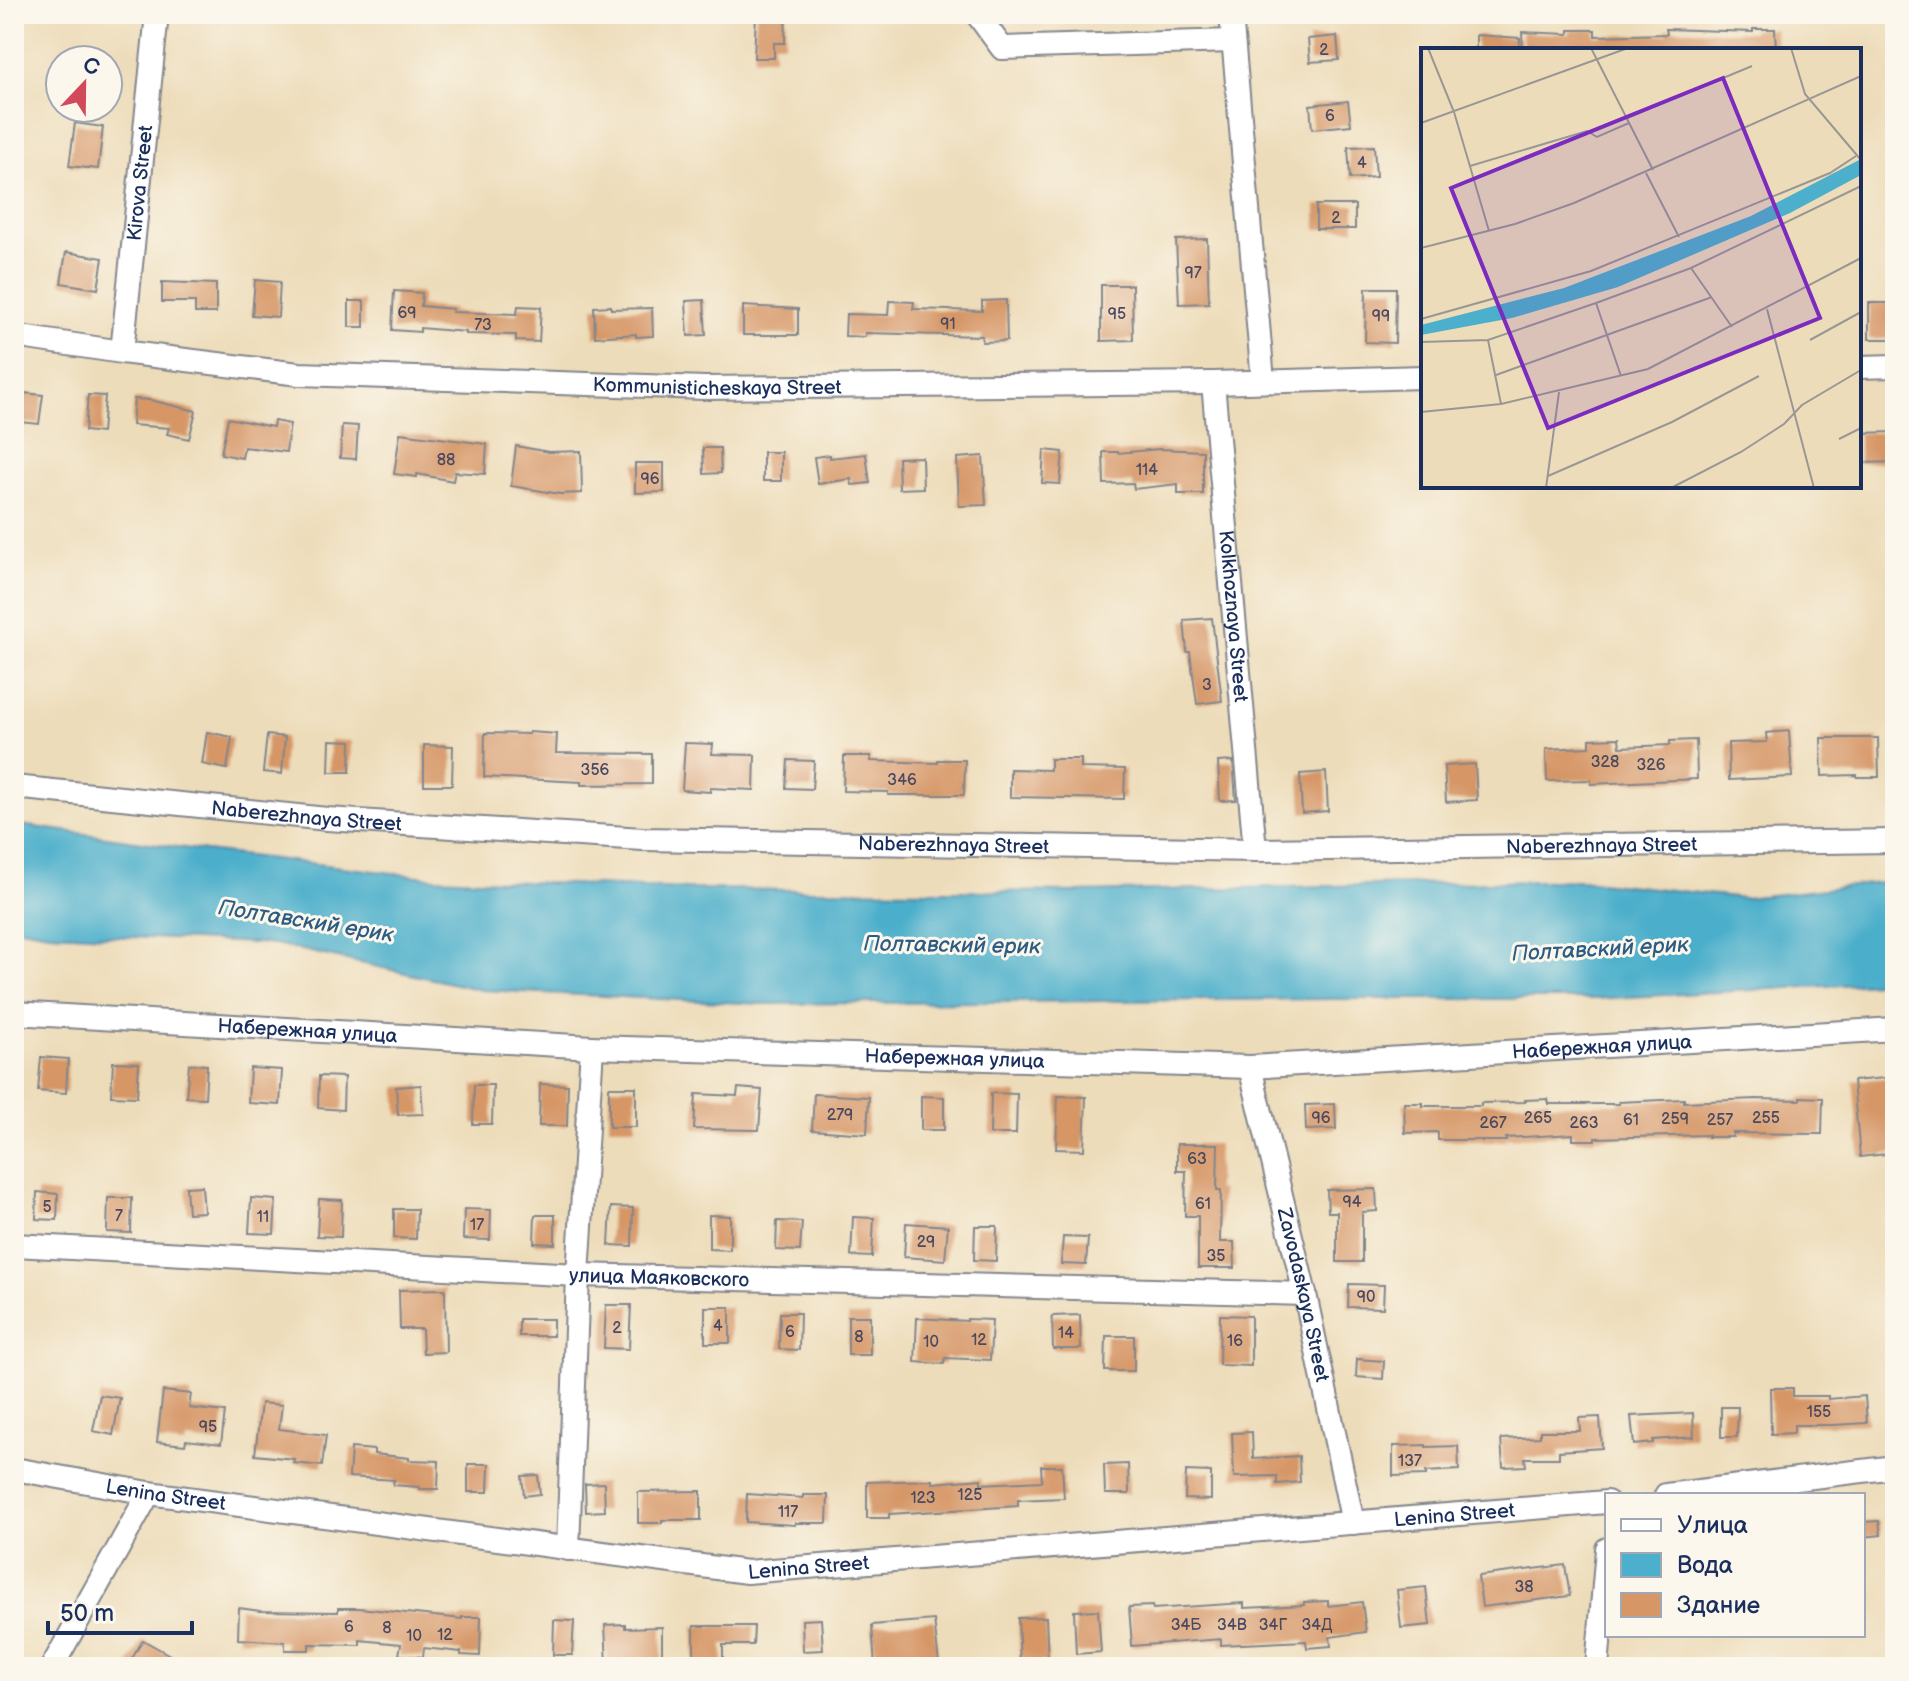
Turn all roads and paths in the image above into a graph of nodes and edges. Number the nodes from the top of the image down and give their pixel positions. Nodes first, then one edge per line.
1 (157, 14) edge
2 (977, 14) edge
3 (1231, 14) edge
4 (1233, 41) junction
5 (14, 336) edge
6 (122, 352) junction
7 (1895, 366) edge
8 (1861, 367) edge
9 (1421, 377) edge
10 (1263, 381) junction
11 (1213, 383) junction
12 (14, 787) edge
13 (1895, 841) edge
14 (1255, 850) junction
15 (14, 1013) edge
16 (1895, 1029) edge
17 (592, 1047) junction
18 (1250, 1067) junction
19 (14, 1245) edge
20 (578, 1275) junction
21 (1305, 1294) junction
22 (1895, 1467) edge
23 (14, 1469) edge
24 (149, 1493) junction
25 (1682, 1493) edge
26 (1605, 1502) edge
27 (1353, 1523) junction
28 (568, 1549) junction
29 (1605, 1573) edge
30 (52, 1667) edge
31 (1597, 1667) edge

1 - 6 street, Kirova Street
2 - 4 street
3 - 4 street
4 - 10 street
5 - 6 street, Kommunisticheskaya Street
6 - 11 street, Kommunisticheskaya Street
7 - 8 street
9 - 10 street, Kommunisticheskaya Street
10 - 11 street, Kommunisticheskaya Street
11 - 14 street, Kolkhoznaya Street
12 - 14 street, Naberezhnaya Street
13 - 14 street, Naberezhnaya Street
15 - 17 street, Набережная улица
16 - 18 street, Набережная улица
17 - 18 street, Набережная улица
17 - 20 street
18 - 21 street, Zavodaskaya Street
19 - 20 street, улица Маяковского
20 - 21 street, улица Маяковского
20 - 28 street
21 - 27 street, Zavodaskaya Street
22 - 25 street
23 - 24 street, Lenina Street
24 - 28 street, Lenina Street
24 - 30 street
26 - 27 street, Lenina Street
27 - 28 street, Lenina Street
29 - 31 street

